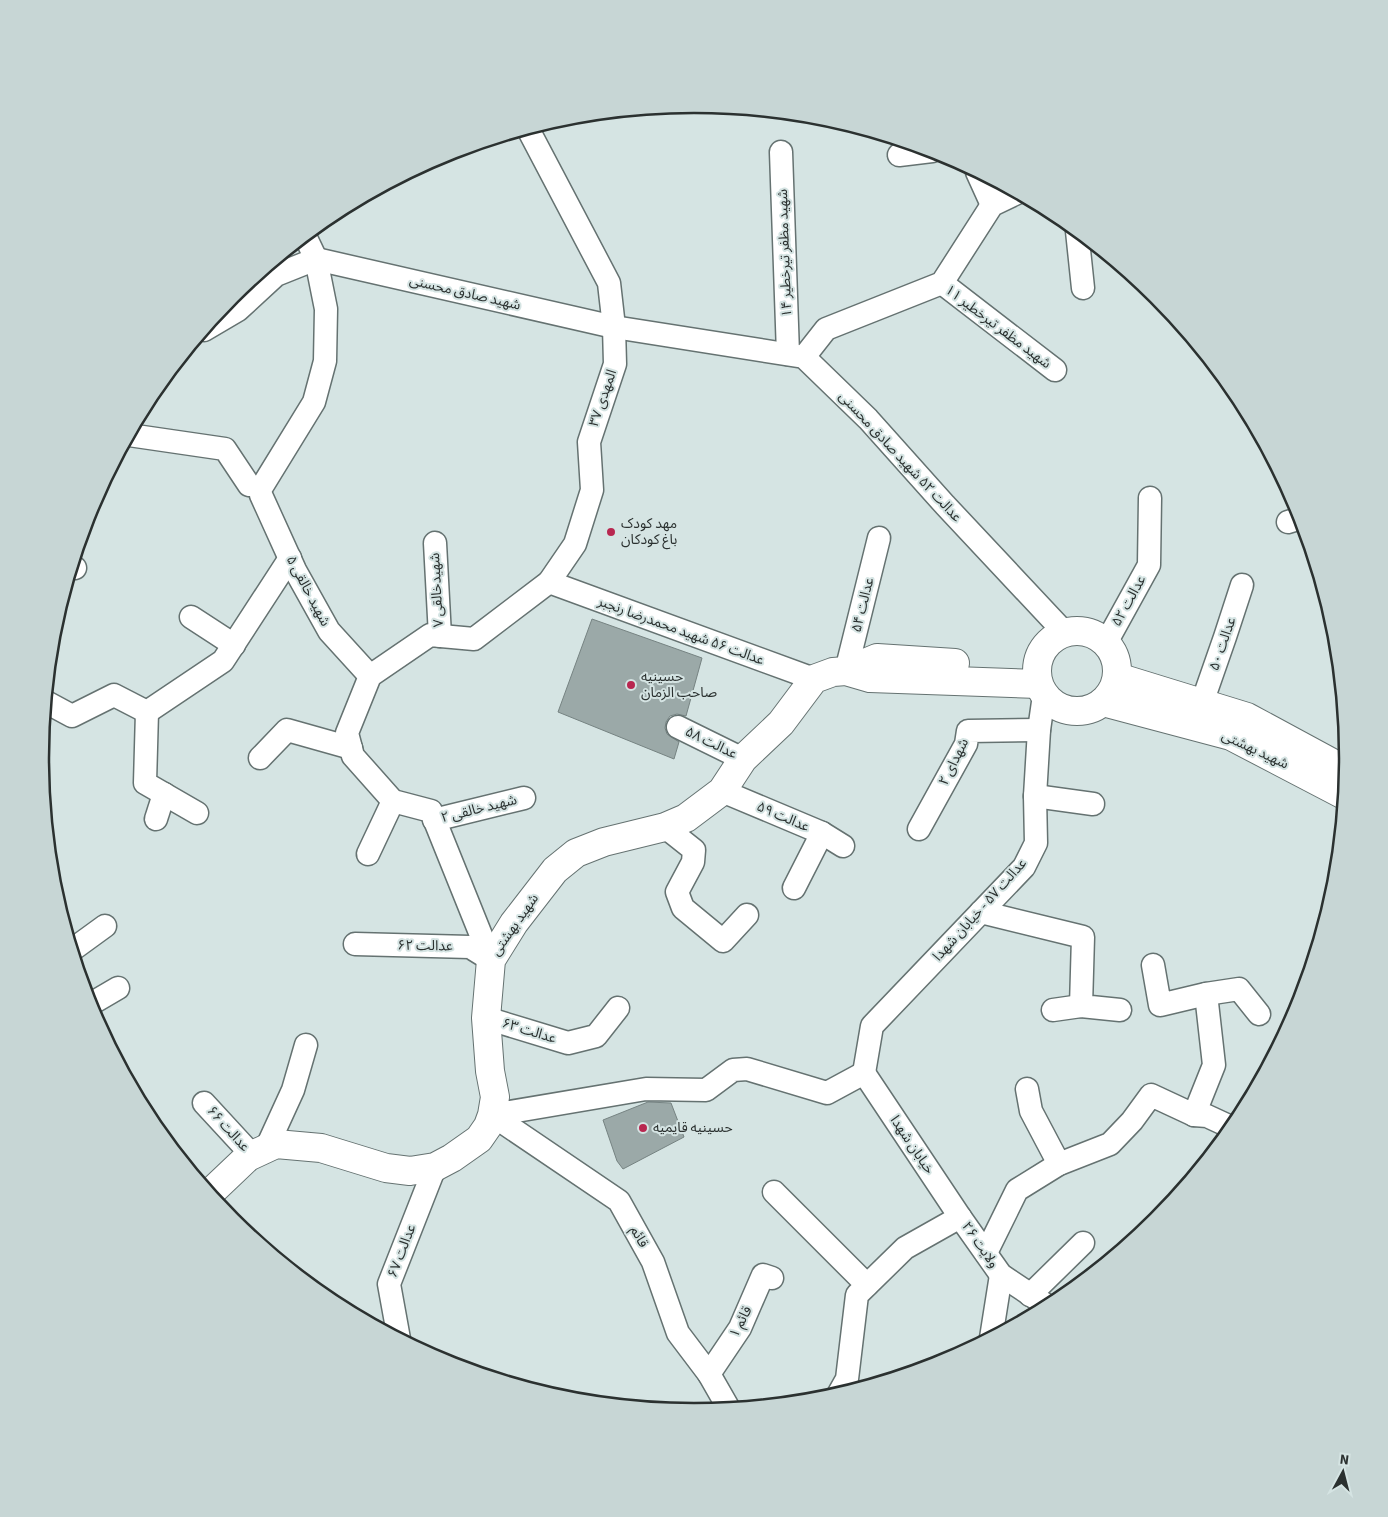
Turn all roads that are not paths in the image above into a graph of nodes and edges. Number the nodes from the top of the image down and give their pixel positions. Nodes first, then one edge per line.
1 (531, 134) edge
2 (781, 152) dead end
3 (915, 152) edge
4 (898, 155) dead end
5 (981, 181) edge
6 (1010, 196) edge
7 (992, 205) junction
8 (1078, 240) edge
9 (307, 242) edge
10 (316, 259) junction
11 (942, 284) junction
12 (1082, 288) dead end
13 (221, 320) edge
14 (614, 327) junction
15 (796, 356) junction
16 (1055, 370) dead end
17 (135, 436) edge
18 (258, 488) junction
19 (1150, 498) dead end
20 (879, 538) dead end
21 (435, 543) dead end
22 (290, 558) junction
23 (549, 582) junction
24 (1242, 585) dead end
25 (191, 618) dead end
26 (1065, 633) junction
27 (440, 636) junction
28 (1106, 644) junction
29 (234, 645) junction
30 (846, 671) junction
31 (370, 676) junction
32 (1117, 677) junction
33 (814, 679) junction
34 (1040, 682) junction
35 (1103, 702) junction
36 (1202, 703) junction
37 (51, 705) edge
38 (146, 712) junction
39 (678, 727) dead end
40 (1039, 730) junction
41 (351, 748) junction
42 (260, 758) dead end
43 (743, 759) junction
44 (1339, 767) edge
45 (722, 791) junction
46 (1338, 792) edge
47 (164, 794) junction
48 (1035, 796) junction
49 (524, 798) dead end
50 (393, 802) junction
51 (1093, 804) dead end
52 (197, 813) dead end
53 (156, 819) dead end
54 (434, 820) junction
55 (665, 827) junction
56 (919, 829) dead end
57 (822, 833) junction
58 (843, 846) dead end
59 (368, 854) dead end
60 (794, 888) dead end
61 (981, 912) junction
62 (747, 915) dead end
63 (105, 926) dead end
64 (355, 944) dead end
65 (77, 946) edge
66 (491, 960) junction
67 (1153, 965) dead end
68 (118, 988) dead end
69 (1206, 994) junction
70 (96, 1000) edge
71 (1080, 1006) junction
72 (618, 1008) dead end
73 (1053, 1010) dead end
74 (1120, 1010) dead end
75 (1260, 1014) dead end
76 (486, 1018) junction
77 (306, 1045) dead end
78 (864, 1073) junction
79 (1027, 1089) dead end
80 (204, 1103) dead end
81 (492, 1115) junction
82 (1194, 1115) junction
83 (1225, 1125) edge
84 (259, 1152) junction
85 (1060, 1164) junction
86 (435, 1167) junction
87 (214, 1190) edge
88 (774, 1192) dead end
89 (960, 1217) junction
90 (1083, 1243) dead end
91 (986, 1253) junction
92 (1001, 1275) junction
93 (772, 1278) dead end
94 (867, 1285) junction
95 (1030, 1295) junction
96 (1041, 1302) edge
97 (992, 1330) edge
98 (398, 1331) edge
99 (709, 1374) junction
100 (843, 1386) edge
101 (725, 1403) edge

1 - 14 street, المهدی ۳۷
2 - 15 street, شهید مظفر تیرخطیر ۱۴
3 - 4 street
5 - 7 street
6 - 7 street
7 - 11 street
8 - 12 street
9 - 10 street
10 - 13 street
10 - 14 street, شهید صادق محسنی
10 - 18 street
11 - 15 street
11 - 16 street, شهید مظفر تیرخطیر ۱۱
14 - 15 street
14 - 23 street, المهدی ۳۷
15 - 26 street, عدالت ۵۲ شهید صادق محسنی
17 - 18 street, شهید خالقی ۵
18 - 22 street, شهید خالقی ۵
19 - 28 street, عدالت ۵۲
20 - 30 street, عدالت ۵۴
21 - 27 street, شهیدخالقی ۷
22 - 29 street
22 - 31 street, شهید خالقی ۵
23 - 27 street, المهدی ۳۷
23 - 33 street, عدالت ۵۶ شهید محمدرضا رنجبر
24 - 36 street, عدالت ۵۰
25 - 29 street
26 - 28 main road
26 - 34 main road
27 - 31 street
28 - 32 main road
29 - 38 street
30 - 33 main road
30 - 34 main road
31 - 41 street
32 - 35 main road
32 - 36 main road, شهید بهشتی
33 - 43 main road, شهید بهشتی
34 - 35 main road
34 - 40 street, عدالت ۵۷ - خیابان شهدا
35 - 46 main road, شهید بهشتی
36 - 44 main road, شهید بهشتی
37 - 38 street
38 - 47 street
39 - 43 street, عدالت ۵۸
40 - 48 street, عدالت ۵۷ - خیابان شهدا
40 - 56 street, شهدای ۲
41 - 42 street
41 - 50 street
43 - 45 main road, شهید بهشتی
45 - 55 main road, شهید بهشتی
45 - 57 street, عدالت ۵۹
47 - 52 street
47 - 53 street
48 - 51 street
48 - 61 street, عدالت ۵۷ - خیابان شهدا
49 - 54 street, شهید خالقی ۲
50 - 54 street
50 - 59 street
54 - 66 street
55 - 62 street
55 - 66 main road, شهید بهشتی
57 - 58 street, عدالت ۵۹
57 - 60 street
61 - 71 street
61 - 78 street, عدالت ۵۷ - خیابان شهدا
63 - 65 street
64 - 66 street, عدالت ۶۲
66 - 76 main road, شهید بهشتی
67 - 69 street
68 - 70 street
69 - 75 street
69 - 82 street
71 - 73 street
71 - 74 street
72 - 76 street, عدالت ۶۳
76 - 81 main road, شهید بهشتی
77 - 84 street
78 - 81 street
78 - 89 street, خیابان شهدا
79 - 85 street
80 - 84 street, عدالت ۶۶
81 - 86 main road, شهید بهشتی
81 - 99 street, قائم
82 - 83 street
82 - 85 street
84 - 86 main road, شهید بهشتی
84 - 87 main road
85 - 91 street
86 - 98 street, عدالت ۶۷
88 - 94 street
89 - 91 street, ولایت ۲۶
89 - 94 street
90 - 95 street
91 - 92 street, ولایت ۲۶
92 - 95 street, ولایت ۲۶
92 - 97 street
93 - 99 street, قائم ۱
94 - 100 street
95 - 96 street, ولایت ۲۶
99 - 101 street, قائم

